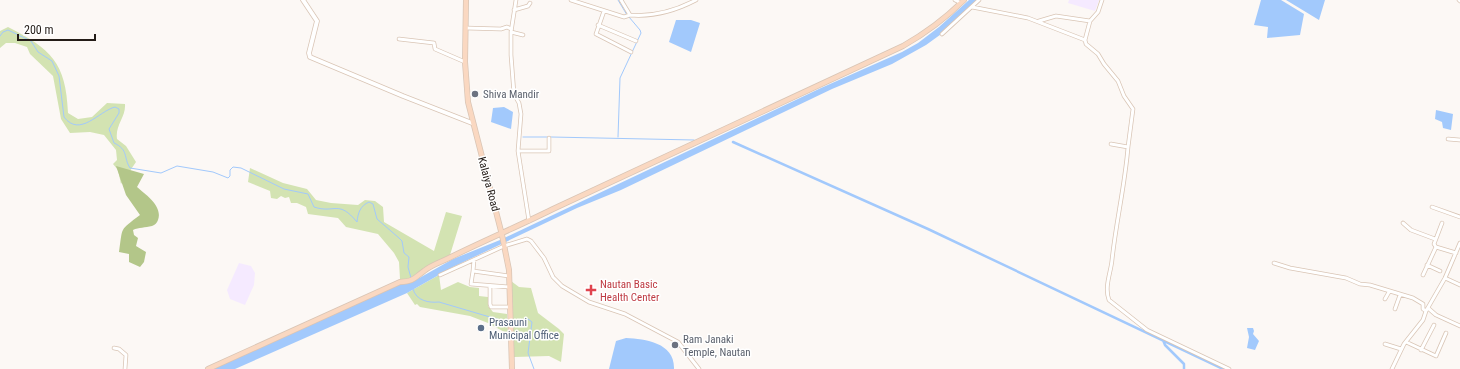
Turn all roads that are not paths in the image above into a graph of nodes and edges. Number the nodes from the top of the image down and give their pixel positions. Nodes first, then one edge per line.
1 (303, 0) edge
2 (466, 0) edge
3 (516, 0) edge
4 (571, 0) edge
5 (621, 0) edge
6 (696, 0) edge
7 (955, 0) edge
8 (979, 0) edge
9 (1102, 0) edge
10 (962, 2) edge
11 (530, 3) dead end
12 (972, 7) junction
13 (514, 10) junction
14 (604, 11) junction
15 (629, 16) junction
16 (1090, 21) junction
17 (1039, 22) junction
18 (598, 25) junction
19 (466, 28) junction
20 (511, 30) junction
21 (942, 34) dead end
22 (523, 35) dead end
23 (399, 39) dead end
24 (1085, 40) junction
25 (636, 41) dead end
26 (631, 52) dead end
27 (465, 62) junction
28 (472, 123) junction
29 (549, 138) dead end
30 (1448, 139) dead end
31 (1460, 140) edge
32 (1112, 144) dead end
33 (1128, 147) junction
34 (518, 151) junction
35 (1432, 207) dead end
36 (1460, 217) edge
37 (529, 221) junction
38 (1403, 223) dead end
39 (1442, 224) dead end
40 (502, 236) junction
41 (1435, 239) junction
42 (1460, 243) edge
43 (504, 246) junction
44 (1436, 247) junction
45 (1456, 253) junction
46 (474, 260) junction
47 (1274, 263) dead end
48 (1427, 266) junction
49 (473, 271) junction
50 (1440, 271) dead end
51 (440, 275) dead end
52 (1423, 275) dead end
53 (509, 276) junction
54 (1445, 278) junction
55 (1460, 285) edge
56 (490, 286) junction
57 (509, 287) junction
58 (1389, 292) junction
59 (1400, 295) junction
60 (1385, 299) dead end
61 (510, 307) junction
62 (1395, 309) dead end
63 (1427, 310) junction
64 (1434, 325) dead end
65 (1460, 326) edge
66 (1446, 333) dead end
67 (1406, 342) junction
68 (1385, 344) dead end
69 (114, 348) dead end
70 (1401, 349) junction
71 (1421, 350) junction
72 (125, 369) edge
73 (208, 369) edge
74 (512, 369) edge
75 (699, 369) edge
76 (1229, 369) edge
77 (1392, 369) edge

1 - 28 street
2 - 19 main road, Kalaiya Road
3 - 13 street
4 - 14 street
5 - 15 street
6 - 15 street
7 - 10 street
8 - 12 street
9 - 16 street
10 - 37 main road
11 - 13 street
12 - 17 street
12 - 21 street
13 - 20 street
14 - 15 street
14 - 18 street
16 - 17 street
16 - 24 street
17 - 24 street
18 - 25 street
18 - 26 street
19 - 20 street
19 - 27 main road, Kalaiya Road
20 - 22 street
20 - 34 street
23 - 27 street
24 - 33 street
27 - 28 main road, Kalaiya Road
28 - 40 main road, Kalaiya Road
29 - 34 street
30 - 31 street
32 - 33 street
33 - 76 street
34 - 37 street
35 - 36 street
37 - 40 main road
38 - 41 street
39 - 41 street
40 - 43 main road, Kalaiya Road
40 - 73 main road
41 - 44 street
42 - 45 street
43 - 46 street
43 - 53 main road, Kalaiya Road
43 - 75 street
44 - 45 street
44 - 48 street
45 - 54 street
46 - 49 street
46 - 51 street
47 - 58 street
48 - 50 street
48 - 52 street
49 - 53 street
49 - 56 street
53 - 57 main road, Kalaiya Road
54 - 55 street
54 - 63 street
56 - 57 street
56 - 61 street
57 - 61 main road, Kalaiya Road
58 - 59 street
58 - 60 street
59 - 62 street
59 - 63 street
61 - 74 main road, Kalaiya Road
63 - 65 street
63 - 67 street
64 - 71 street
66 - 71 street
67 - 70 street
67 - 71 street
68 - 70 street
69 - 72 street
70 - 77 street

